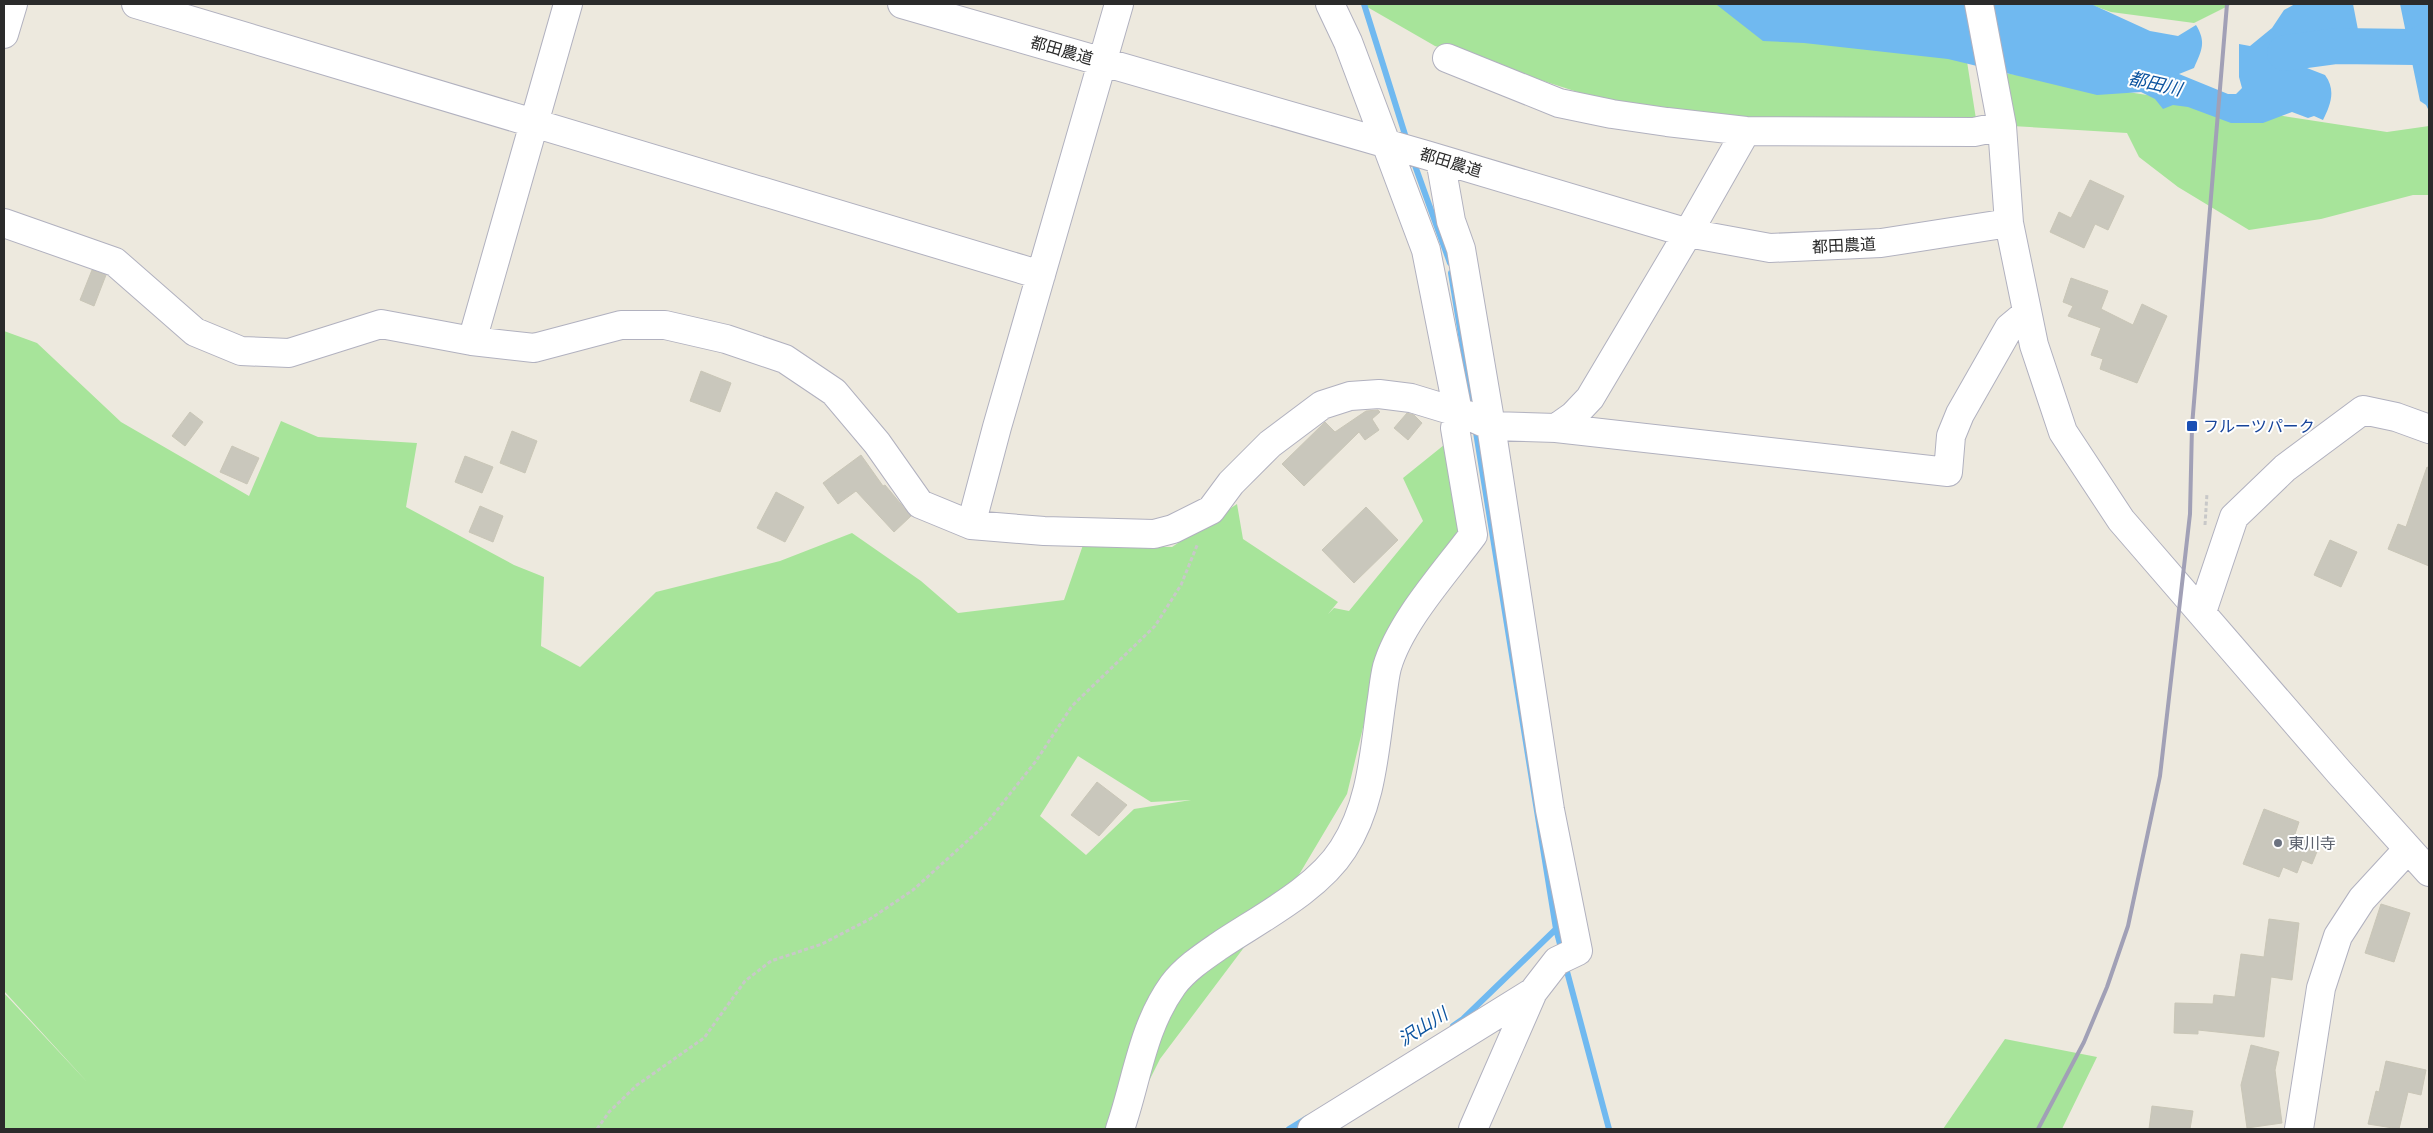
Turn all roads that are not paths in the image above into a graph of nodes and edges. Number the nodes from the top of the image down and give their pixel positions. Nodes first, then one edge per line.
1 (13, 4) edge
2 (136, 4) edge
3 (568, 4) edge
4 (902, 4) edge
5 (1119, 4) edge
6 (1330, 4) edge
7 (1978, 4) edge
8 (4, 34) edge
9 (1447, 58) dead end
10 (1103, 61) junction
11 (535, 122) junction
12 (2002, 126) junction
13 (1746, 130) junction
14 (1390, 144) junction
15 (1433, 157) junction
16 (4, 223) edge
17 (2009, 223) junction
18 (1688, 233) junction
19 (1041, 275) junction
20 (2027, 313) junction
21 (472, 342) junction
22 (1475, 418) junction
23 (1556, 428) junction
24 (2429, 429) edge
25 (971, 525) junction
26 (2202, 612) junction
27 (2408, 849) junction
28 (2429, 872) edge
29 (1533, 992) junction
30 (1120, 1129) edge
31 (1312, 1129) edge
32 (1473, 1129) edge
33 (2299, 1129) edge

1 - 8 street
2 - 11 street
3 - 11 street
4 - 10 street, 都田農道
5 - 10 street
6 - 14 street
7 - 12 street
9 - 13 street
10 - 14 street, 都田農道
10 - 19 street
11 - 19 street
11 - 21 street
12 - 13 street
12 - 17 street
13 - 18 street
14 - 15 street, 都田農道
14 - 22 street
15 - 18 street, 都田農道
15 - 22 street
16 - 21 street
17 - 18 street, 都田農道
17 - 20 street
18 - 23 street
19 - 25 street
20 - 23 street
20 - 26 street
21 - 25 street
22 - 23 street
22 - 25 street
22 - 29 street
22 - 30 street
24 - 26 street
26 - 27 street
27 - 28 street
27 - 33 street
29 - 31 street
29 - 32 street

